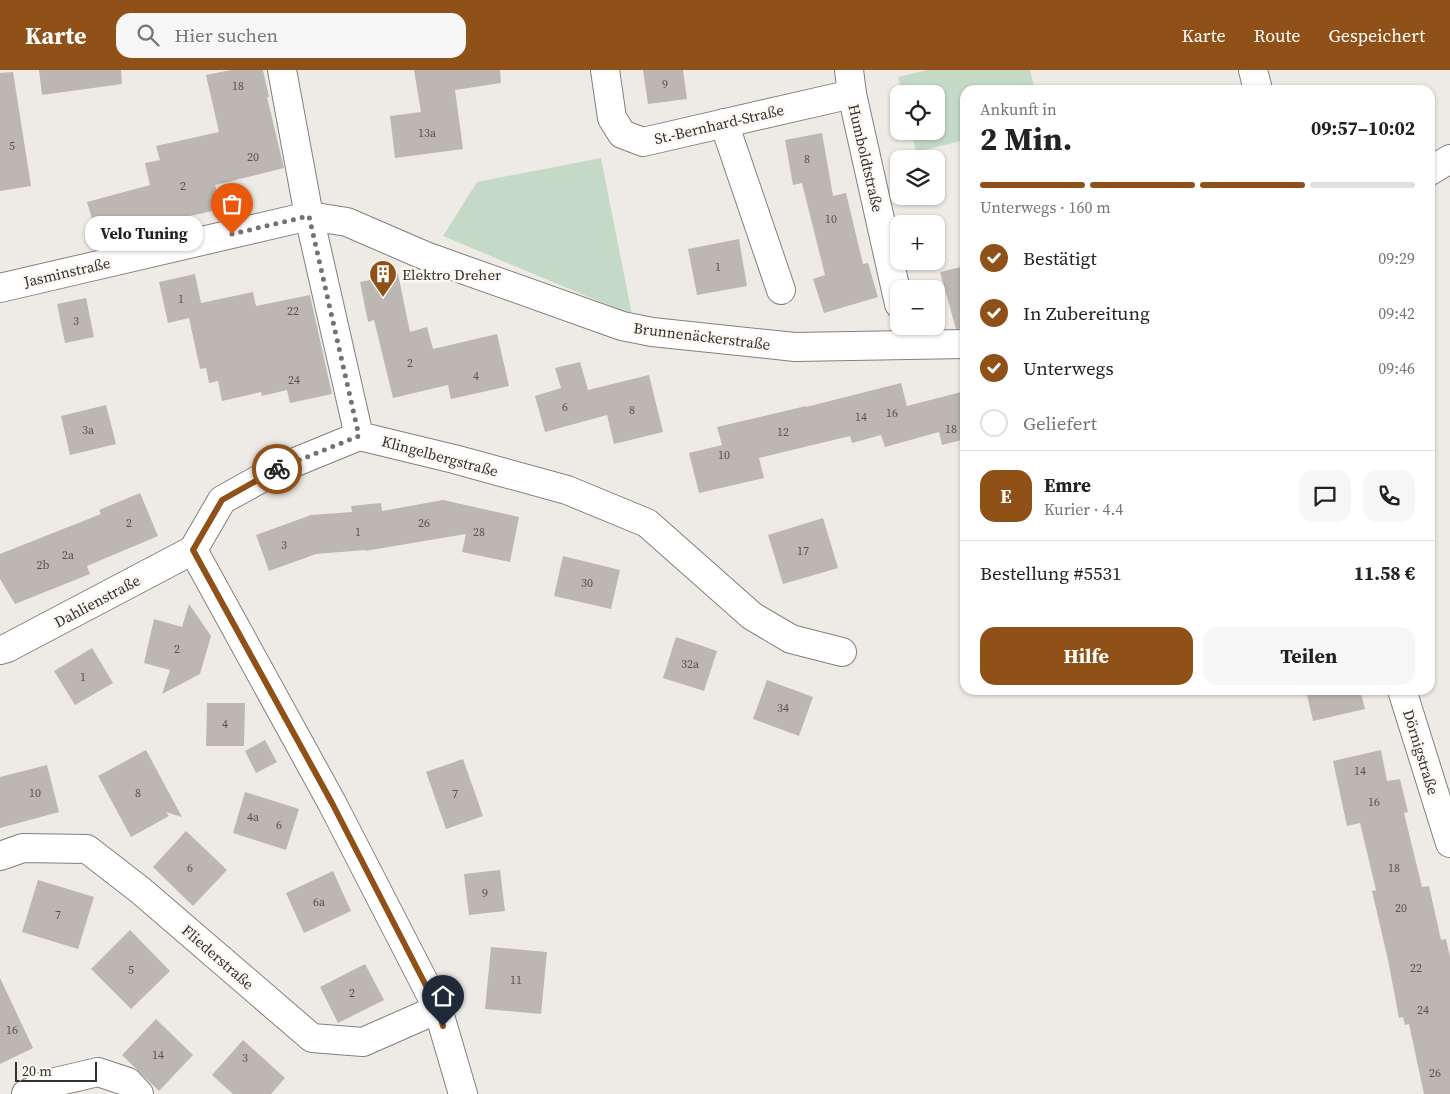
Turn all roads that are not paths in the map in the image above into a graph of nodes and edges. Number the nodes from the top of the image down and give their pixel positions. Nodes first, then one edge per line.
1 (282, 70) edge
2 (605, 70) edge
3 (1253, 70) edge
4 (850, 82) edge
5 (1257, 85) edge
6 (724, 123) junction
7 (1450, 159) edge
8 (1435, 168) edge
9 (309, 216) junction
10 (894, 280) edge
11 (0, 288) edge
12 (781, 290) dead end
13 (906, 336) edge
14 (960, 343) edge
15 (359, 436) junction
16 (193, 550) junction
17 (0, 650) edge
18 (842, 652) dead end
19 (1404, 695) edge
20 (1450, 843) edge
21 (0, 856) edge
22 (438, 1009) junction
23 (26, 1094) edge
24 (139, 1094) edge
25 (463, 1094) edge

1 - 9 street
2 - 6 street, St.-Bernhard-Straße
3 - 5 street
4 - 6 street, St.-Bernhard-Straße
4 - 10 street, Humboldtstraße
6 - 12 street
7 - 8 street
9 - 11 street, Jasminstraße
9 - 13 street, Brunnenäckerstraße
9 - 15 street
13 - 14 street, Brunnenäckerstraße
15 - 16 street
15 - 18 street, Klingelbergstraße
16 - 17 street, Dahlienstraße
16 - 22 street
19 - 20 street, Dörnigstraße
21 - 22 street, Fliederstraße
22 - 25 street
23 - 24 street

